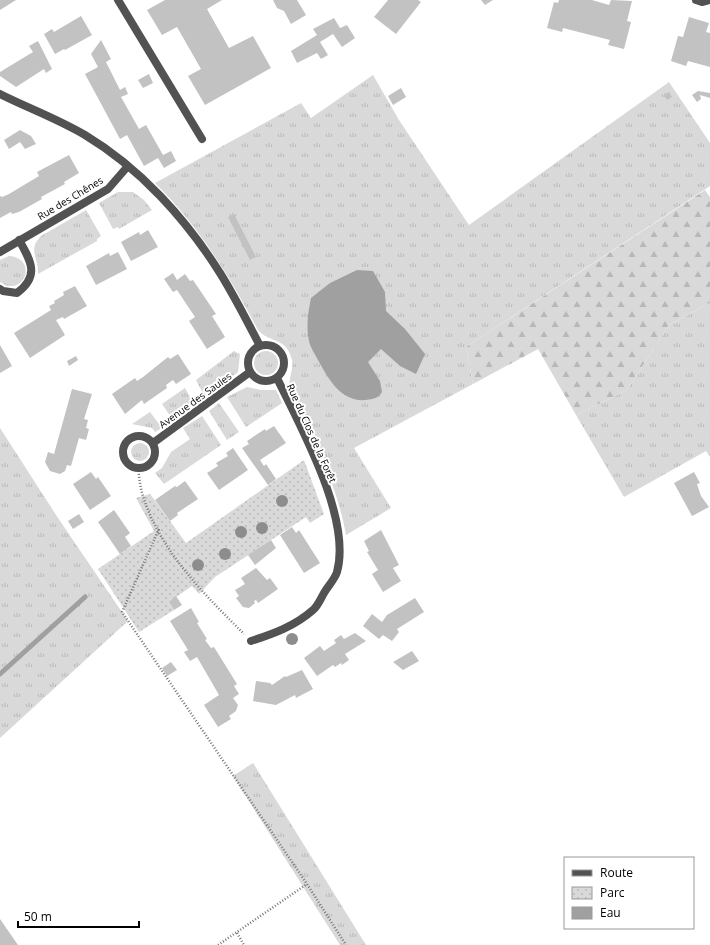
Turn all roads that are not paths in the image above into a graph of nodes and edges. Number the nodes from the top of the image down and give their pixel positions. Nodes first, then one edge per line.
1 (118, 0) edge
2 (696, 0) edge
3 (710, 0) edge
4 (0, 94) edge
5 (202, 139) dead end
6 (128, 166) junction
7 (18, 240) junction
8 (0, 252) edge
9 (0, 289) edge
10 (260, 346) junction
11 (250, 372) junction
12 (277, 378) junction
13 (153, 443) junction
14 (251, 641) road end

1 - 5 street
2 - 3 street
4 - 6 street
6 - 7 street, Rue des Chênes
6 - 10 street
7 - 8 street, Rue des Chênes
7 - 9 street
10 - 11 street
10 - 12 street, Rue du Clos de la Forêt
11 - 12 street, Rue du Clos de la Forêt
11 - 13 street, Avenue des Saules
12 - 14 street, Rue du Clos de la Forêt
13 - 13 street

